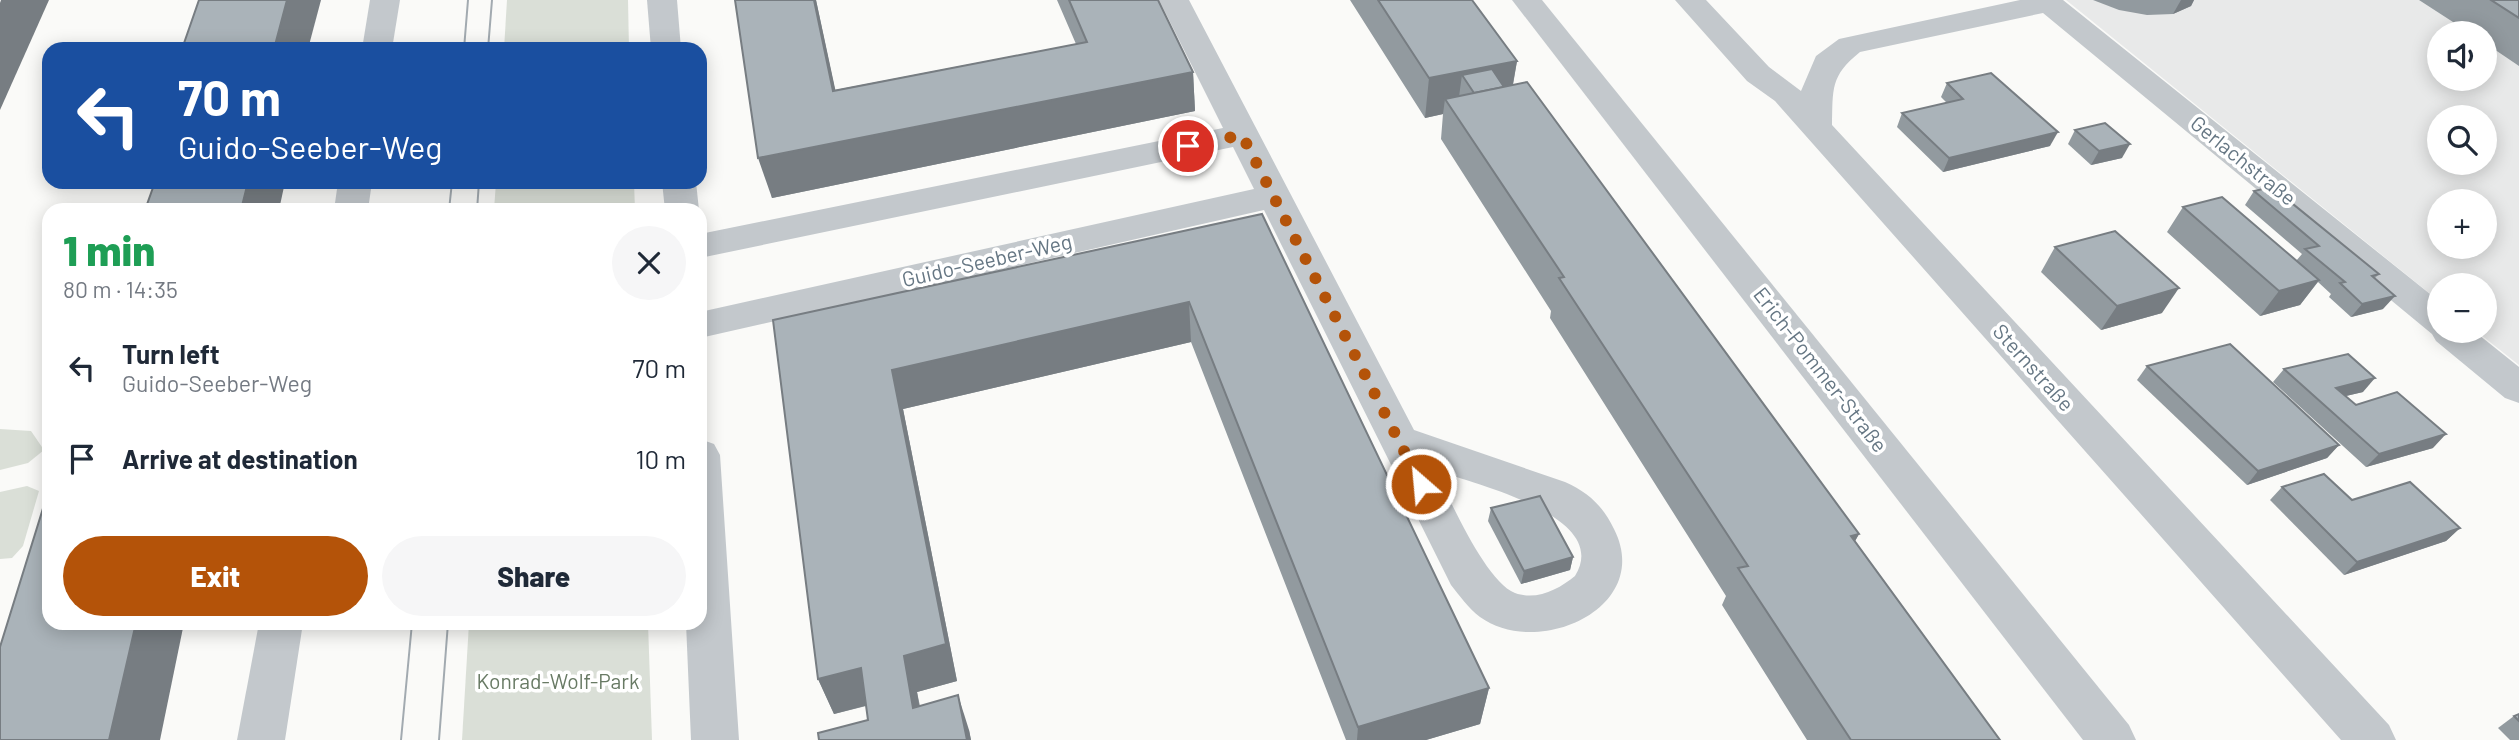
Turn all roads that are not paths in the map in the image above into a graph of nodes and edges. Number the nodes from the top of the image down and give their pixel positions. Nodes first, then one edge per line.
1 (385, 0) edge
2 (662, 0) edge
3 (1174, 0) edge
4 (1527, 0) edge
5 (1690, 0) edge
6 (2047, 1) edge
7 (378, 42) edge
8 (665, 42) edge
9 (1816, 129) junction
10 (1242, 135) junction
11 (1274, 196) junction
12 (707, 245) edge
13 (2427, 312) edge
14 (707, 323) edge
15 (2464, 343) edge
16 (2519, 388) edge
17 (1399, 441) junction
18 (707, 588) edge
19 (280, 630) edge
20 (261, 740) edge
21 (715, 740) edge
22 (2112, 740) edge
23 (2372, 740) edge

1 - 7 street
2 - 8 street
3 - 10 street
4 - 22 street, Erich-Pommer-Straße
5 - 9 street, Sternstraße
6 - 9 street
6 - 13 street, Gerlachstraße
9 - 23 street, Sternstraße
10 - 11 street
10 - 12 street
11 - 14 street, Guido-Seeber-Weg
11 - 17 street
15 - 16 street
17 - 17 street
18 - 21 street
19 - 20 street

